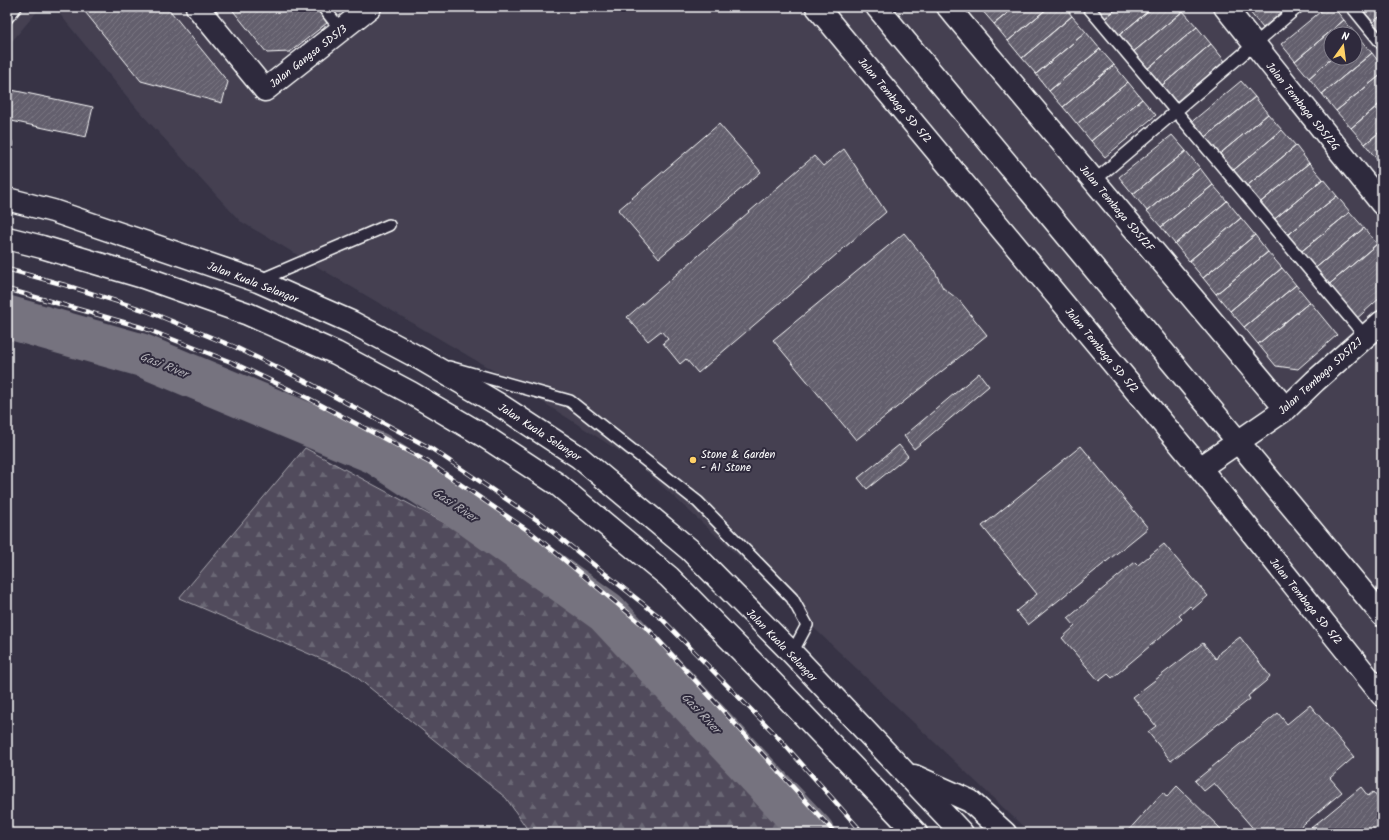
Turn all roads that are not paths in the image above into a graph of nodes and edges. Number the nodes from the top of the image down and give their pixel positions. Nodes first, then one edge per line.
1 (16, 7) edge
2 (197, 7) edge
3 (323, 7) edge
4 (370, 7) edge
5 (817, 7) edge
6 (877, 7) edge
7 (948, 7) edge
8 (1088, 7) edge
9 (1225, 7) edge
10 (1298, 7) edge
11 (1352, 7) edge
12 (7, 18) edge
13 (341, 30) junction
14 (1255, 44) junction
15 (1382, 44) edge
16 (1175, 110) junction
17 (1094, 181) junction
18 (7, 199) edge
19 (1382, 204) edge
20 (389, 225) dead end
21 (7, 238) edge
22 (258, 281) junction
23 (1382, 322) edge
24 (1365, 336) junction
25 (421, 359) junction
26 (1286, 409) junction
27 (1237, 441) junction
28 (1200, 468) junction
29 (1382, 615) edge
30 (792, 654) junction
31 (1382, 695) edge
32 (904, 771) junction
33 (916, 833) edge
34 (962, 833) edge
35 (1005, 833) edge

1 - 12 lane
2 - 13 main road, Jalan Gangsa SD5/3
3 - 13 lane
4 - 13 main road, Jalan Gangsa SD5/3
5 - 28 main road, Jalan Tembaga SD 5/2
6 - 27 main road
7 - 17 main road, Jalan Tembaga SD5/2F
8 - 16 lane
9 - 14 main road, Jalan Tembaga SD5/2G
10 - 14 lane
11 - 15 lane
14 - 16 lane
14 - 19 main road, Jalan Tembaga SD5/2G
16 - 17 lane
16 - 24 lane
17 - 26 main road, Jalan Tembaga SD5/2F
18 - 22 main road, Jalan Kuala Selangor
20 - 22 lane
21 - 33 main road
22 - 25 main road, Jalan Kuala Selangor
23 - 24 main road, Jalan Tembaga SD5/2J
24 - 26 main road, Jalan Tembaga SD5/2J
25 - 30 main road, Jalan Kuala Selangor
25 - 30 lane
26 - 27 main road, Jalan Tembaga SD5/2J
27 - 28 main road, Jalan Tembaga SD5/2J
27 - 29 main road
28 - 31 main road, Jalan Tembaga SD 5/2
30 - 32 main road, Jalan Kuala Selangor
32 - 34 main road, Jalan Kuala Selangor
32 - 35 main road

